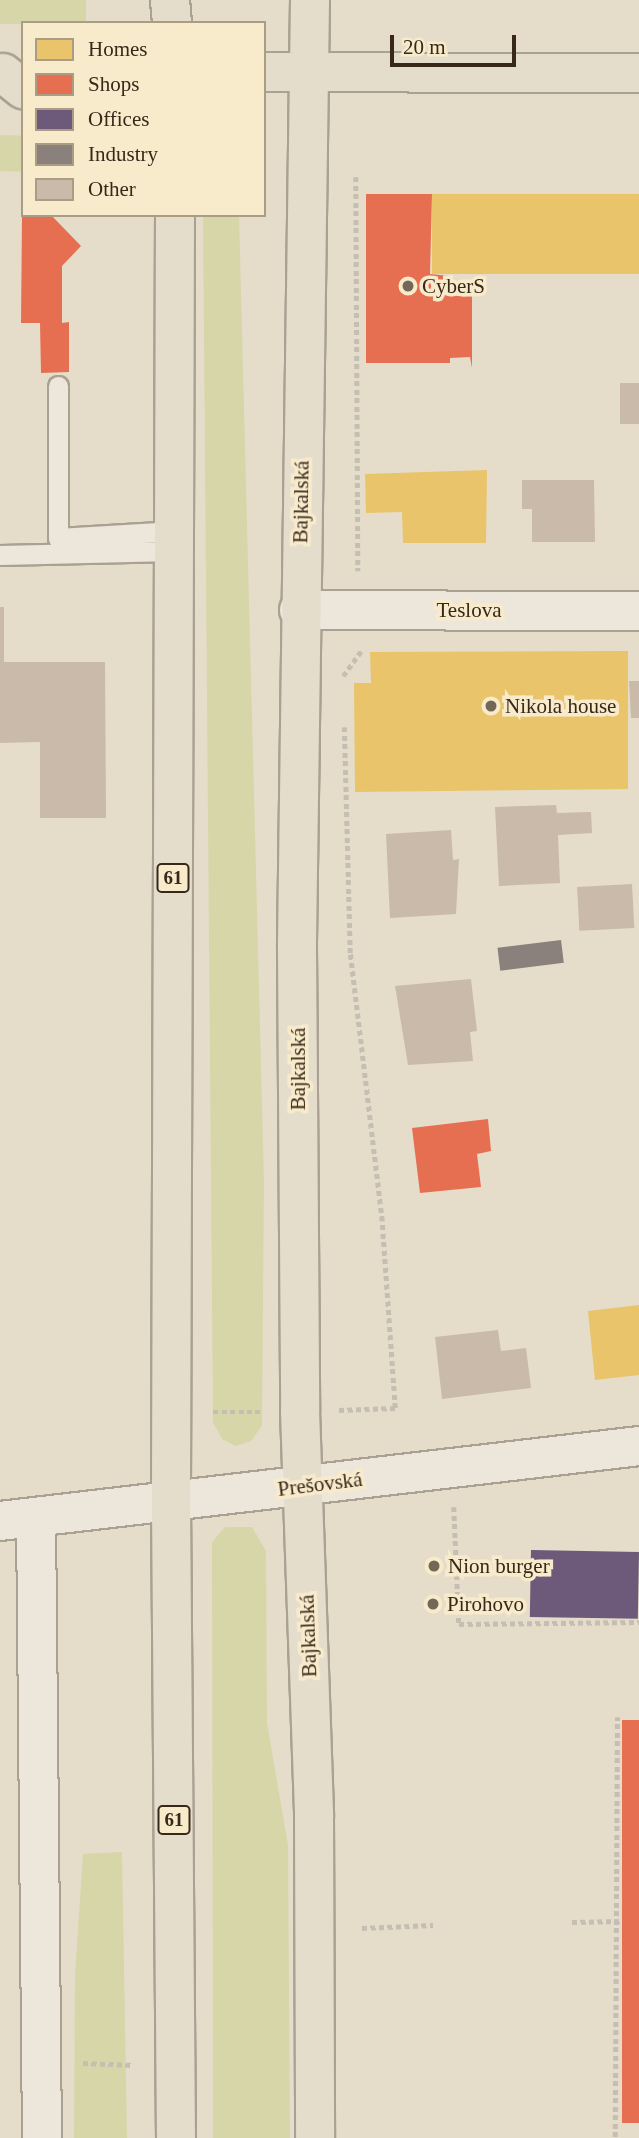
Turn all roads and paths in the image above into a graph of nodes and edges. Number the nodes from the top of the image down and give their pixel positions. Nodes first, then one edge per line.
1 (170, 0) edge
2 (310, 0) edge
3 (172, 21) edge
4 (266, 72) edge
5 (308, 72) junction
6 (639, 73) edge
7 (356, 177) dead end
8 (154, 217) edge
9 (175, 217) edge
10 (175, 254) junction
11 (58, 386) dead end
12 (175, 541) junction
13 (58, 547) junction
14 (0, 555) edge
15 (299, 610) junction
16 (360, 610) junction
17 (639, 611) edge
18 (343, 689) dead end
19 (344, 715) dead end
20 (300, 1411) junction
21 (171, 1413) junction
22 (639, 1446) edge
23 (303, 1487) junction
24 (454, 1494) dead end
25 (171, 1502) junction
26 (18, 1519) edge
27 (639, 1622) edge
28 (617, 1717) dead end
29 (619, 1921) junction
30 (572, 1922) dead end
31 (433, 1925) dead end
32 (362, 1928) dead end
33 (41, 2062) junction
34 (135, 2065) dead end
35 (615, 2137) edge
36 (42, 2138) edge
37 (176, 2138) edge
38 (315, 2138) edge

1 - 3 main road
2 - 5 main road, Bajkalská
4 - 5 main road
5 - 6 main road
5 - 15 main road, Bajkalská
7 - 16 path
8 - 10 main road
9 - 10 main road, 61
10 - 12 main road, 61
11 - 13 lane
12 - 13 lane
12 - 21 main road, 61
13 - 14 lane
15 - 16 street, Teslova
15 - 20 main road, Bajkalská
16 - 17 street, Teslova
16 - 18 path
19 - 20 path
20 - 21 path
20 - 23 main road, Bajkalská
21 - 25 main road, 61
22 - 23 street, Prešovská
23 - 25 street, Prešovská
23 - 38 main road, Bajkalská
24 - 27 path
25 - 26 street, Prešovská
25 - 37 main road, 61
26 - 33 street
28 - 29 path
29 - 30 path
29 - 35 path
31 - 32 path
33 - 34 path
33 - 36 street

